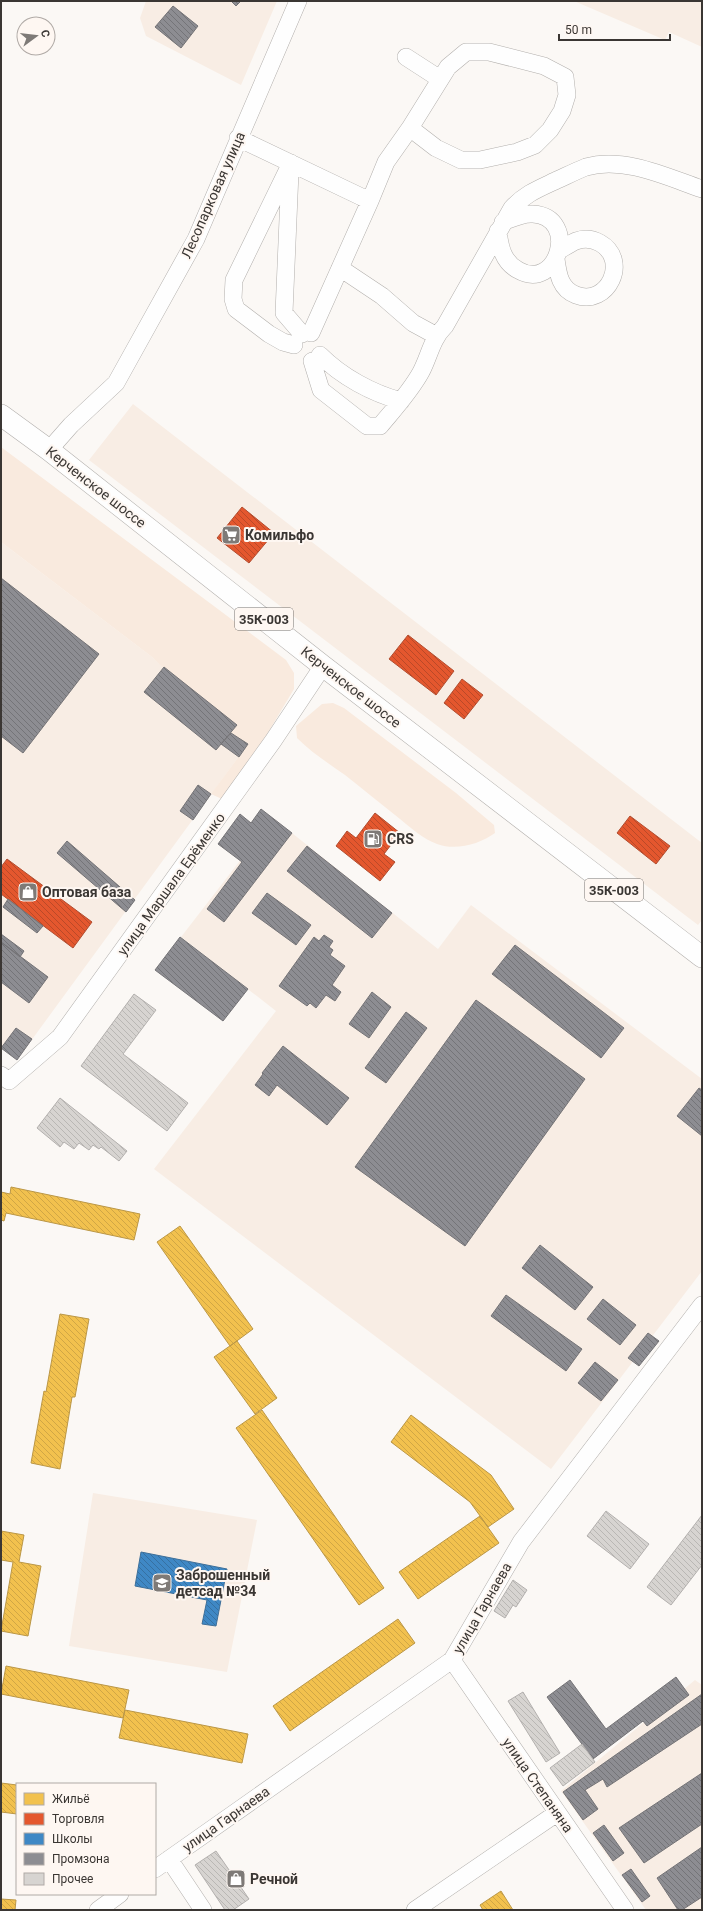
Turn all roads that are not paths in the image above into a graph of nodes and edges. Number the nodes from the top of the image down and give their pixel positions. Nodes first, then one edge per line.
1 (298, 1) edge
2 (406, 57) dead end
3 (440, 79) junction
4 (410, 128) junction
5 (238, 138) junction
6 (291, 163) junction
7 (702, 189) edge
8 (370, 201) junction
9 (501, 226) junction
10 (340, 268) junction
11 (435, 335) junction
12 (302, 338) junction
13 (316, 358) junction
14 (401, 401) junction
15 (1, 415) edge
16 (49, 450) junction
17 (323, 666) junction
18 (702, 957) edge
19 (1, 1075) edge
20 (702, 1305) edge
21 (452, 1660) junction
22 (557, 1812) junction
23 (169, 1859) junction
24 (156, 1868) edge
25 (119, 1895) edge
26 (98, 1910) edge
27 (203, 1910) edge
28 (415, 1910) edge
29 (625, 1910) edge

1 - 5 street, Лесопарковая улица
2 - 3 street
3 - 4 street
3 - 4 street
4 - 8 street
5 - 6 street
5 - 16 street, Лесопарковая улица
6 - 8 street
6 - 12 street
6 - 12 street
7 - 9 street
8 - 10 street
9 - 9 street
9 - 11 street
10 - 11 street
10 - 12 street
11 - 14 street
12 - 13 street
12 - 13 street
13 - 14 street
13 - 14 street
15 - 16 main road, Керченское шоссе / 35К-003
16 - 17 main road, Керченское шоссе / 35К-003
17 - 18 main road, Керченское шоссе / 35К-003
17 - 19 street, улица Маршала Ерёменко
20 - 21 street, улица Гарнаева
21 - 22 street, улица Степаняна
21 - 23 street, улица Гарнаева
22 - 28 street
22 - 29 street, улица Степаняна
23 - 24 street, улица Гарнаева
23 - 27 street
25 - 26 street

